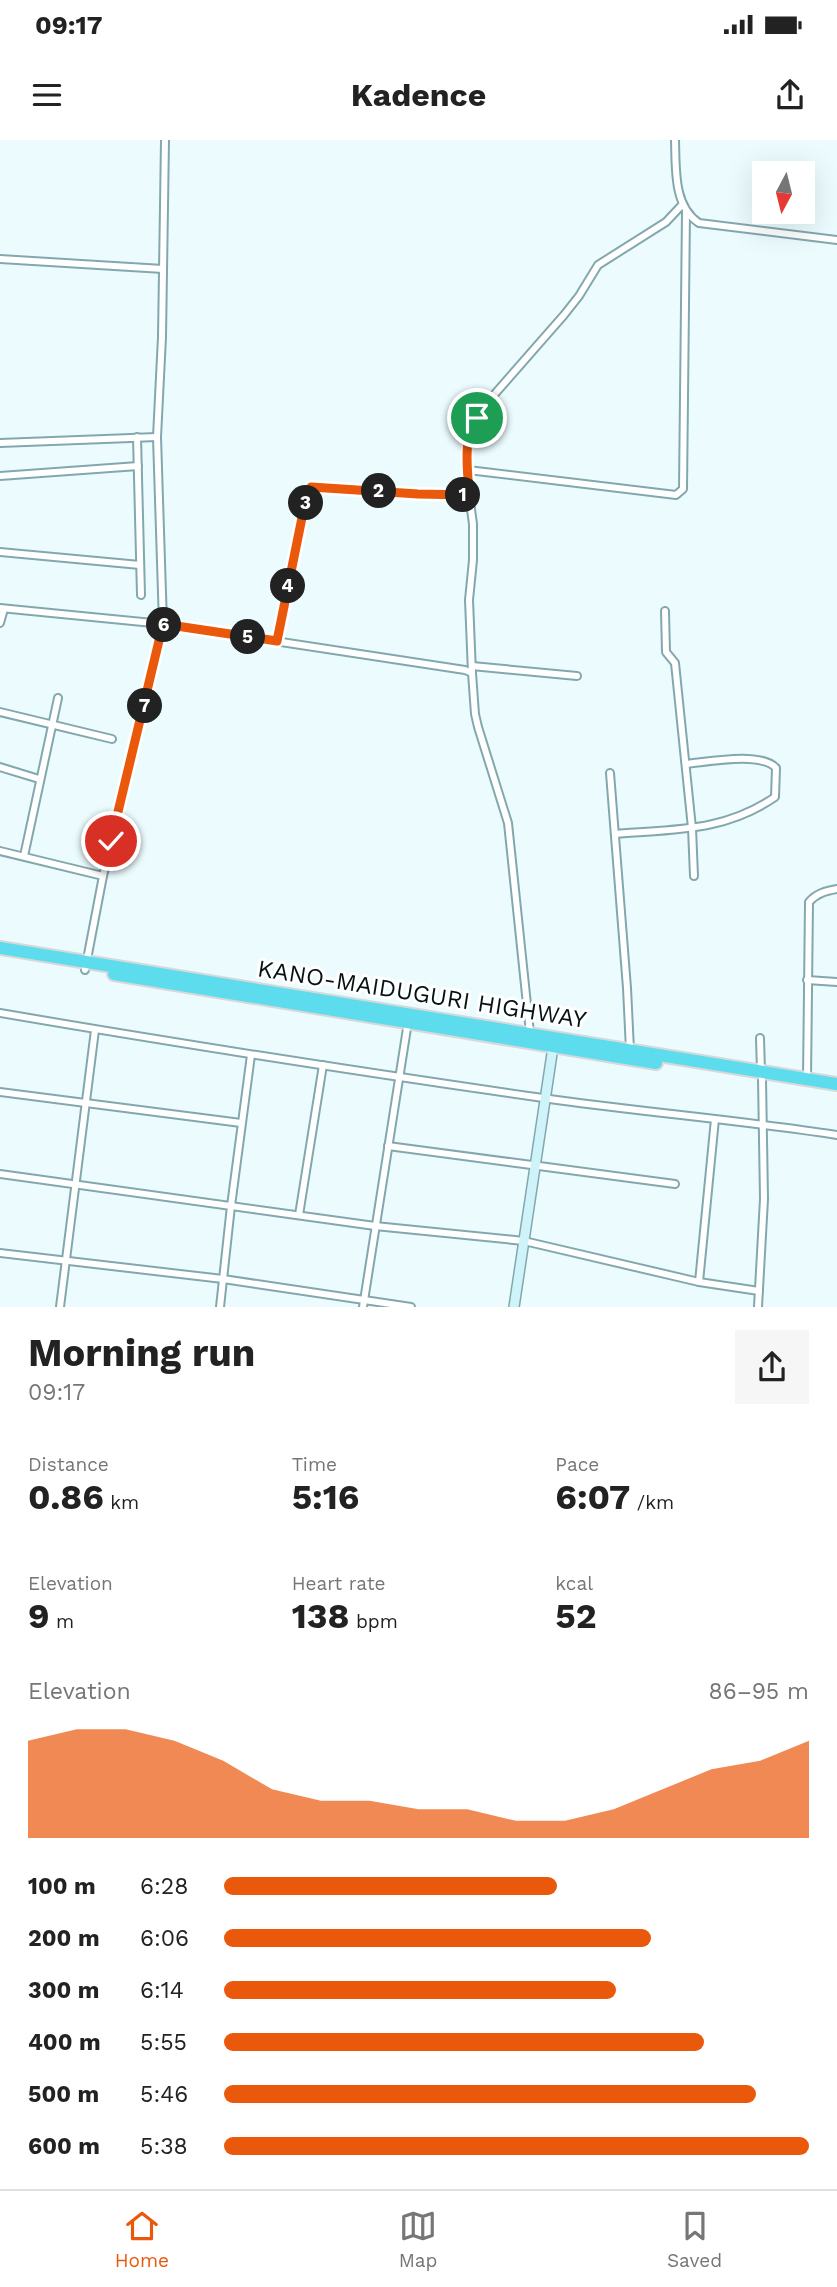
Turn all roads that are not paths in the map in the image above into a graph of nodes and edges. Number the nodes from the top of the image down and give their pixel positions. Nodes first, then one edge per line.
1 (165, 140) edge
2 (675, 140) edge
3 (682, 205) junction
4 (686, 212) junction
5 (837, 240) edge
6 (0, 260) edge
7 (163, 269) junction
8 (137, 437) junction
9 (157, 437) junction
10 (0, 443) edge
11 (138, 466) junction
12 (468, 470) junction
13 (0, 476) edge
14 (469, 495) junction
15 (0, 552) edge
16 (140, 565) junction
17 (141, 594) dead end
18 (2, 608) edge
19 (665, 611) dead end
20 (0, 623) edge
21 (163, 624) junction
22 (277, 641) junction
23 (472, 670) junction
24 (578, 676) dead end
25 (58, 698) dead end
26 (0, 712) edge
27 (52, 724) junction
28 (112, 739) dead end
29 (686, 764) junction
30 (0, 767) edge
31 (610, 773) dead end
32 (39, 779) junction
33 (692, 828) junction
34 (615, 834) junction
35 (0, 850) edge
36 (24, 856) junction
37 (103, 876) junction
38 (694, 876) dead end
39 (837, 889) edge
40 (0, 947) edge
41 (0, 956) edge
42 (86, 966) junction
43 (807, 980) junction
44 (837, 982) edge
45 (0, 1013) edge
46 (408, 1018) junction
47 (95, 1030) junction
48 (530, 1033) junction
49 (760, 1038) dead end
50 (553, 1047) junction
51 (630, 1054) junction
52 (251, 1055) junction
53 (323, 1065) junction
54 (761, 1075) junction
55 (399, 1076) junction
56 (807, 1079) junction
57 (837, 1084) edge
58 (837, 1091) edge
59 (0, 1092) edge
60 (545, 1098) junction
61 (85, 1103) junction
62 (715, 1119) junction
63 (241, 1123) junction
64 (763, 1123) junction
65 (837, 1135) edge
66 (388, 1146) junction
67 (535, 1167) junction
68 (0, 1174) edge
69 (675, 1184) dead end
70 (76, 1185) junction
71 (231, 1206) junction
72 (299, 1215) junction
73 (375, 1226) junction
74 (524, 1241) junction
75 (0, 1253) edge
76 (65, 1261) junction
77 (223, 1279) junction
78 (699, 1282) junction
79 (759, 1291) junction
80 (364, 1304) edge
81 (60, 1307) edge
82 (220, 1307) edge
83 (411, 1307) edge
84 (514, 1307) edge
85 (758, 1307) edge

1 - 7 street
2 - 3 street
3 - 4 street
3 - 12 street
4 - 5 street
4 - 12 street
6 - 7 street
7 - 9 street
8 - 9 street
8 - 10 street
8 - 11 street
9 - 21 street
11 - 13 street
11 - 16 street
12 - 14 street
14 - 22 street
14 - 23 street
15 - 16 street
16 - 17 street
18 - 20 street
18 - 21 street
19 - 29 street
21 - 22 street
21 - 37 street
22 - 23 street
23 - 24 street
23 - 48 street
25 - 27 street
26 - 27 street
27 - 28 street
27 - 32 street
29 - 33 street
29 - 33 street
30 - 32 street
31 - 34 street
32 - 36 street
33 - 34 street
33 - 38 street
34 - 51 street
35 - 36 street
36 - 37 street
37 - 42 street
39 - 43 street
40 - 42 highway, KANO-MAIDUGURI HIGHWAY
41 - 42 highway, KANO-MAIDUGURI HIGHWAY
42 - 46 highway, KANO-MAIDUGURI HIGHWAY
43 - 44 street
43 - 56 street
45 - 47 street
46 - 48 highway, KANO-MAIDUGURI HIGHWAY
46 - 50 highway, KANO-MAIDUGURI HIGHWAY
46 - 55 street
47 - 52 street
47 - 61 street
48 - 51 highway, KANO-MAIDUGURI HIGHWAY
49 - 54 street
50 - 51 highway, KANO-MAIDUGURI HIGHWAY
50 - 60 street
51 - 54 highway, KANO-MAIDUGURI HIGHWAY
52 - 53 street
52 - 63 street
53 - 55 street
53 - 72 street
54 - 56 highway, KANO-MAIDUGURI HIGHWAY
54 - 58 highway, KANO-MAIDUGURI HIGHWAY
54 - 64 street
55 - 60 street
55 - 66 street
56 - 57 highway, KANO-MAIDUGURI HIGHWAY
59 - 61 street
60 - 62 street
60 - 67 street
61 - 63 street
61 - 70 street
62 - 64 street
62 - 78 street
63 - 71 street
64 - 65 street
64 - 79 street
66 - 67 street
66 - 73 street
67 - 69 street
67 - 74 street
68 - 70 street
70 - 71 street
70 - 76 street
71 - 72 street
71 - 77 street
72 - 73 street
73 - 74 street
73 - 80 street
74 - 78 street
74 - 84 street
75 - 76 street
76 - 77 street
76 - 81 street
77 - 80 street
77 - 82 street
78 - 79 street
79 - 85 street
80 - 83 street

